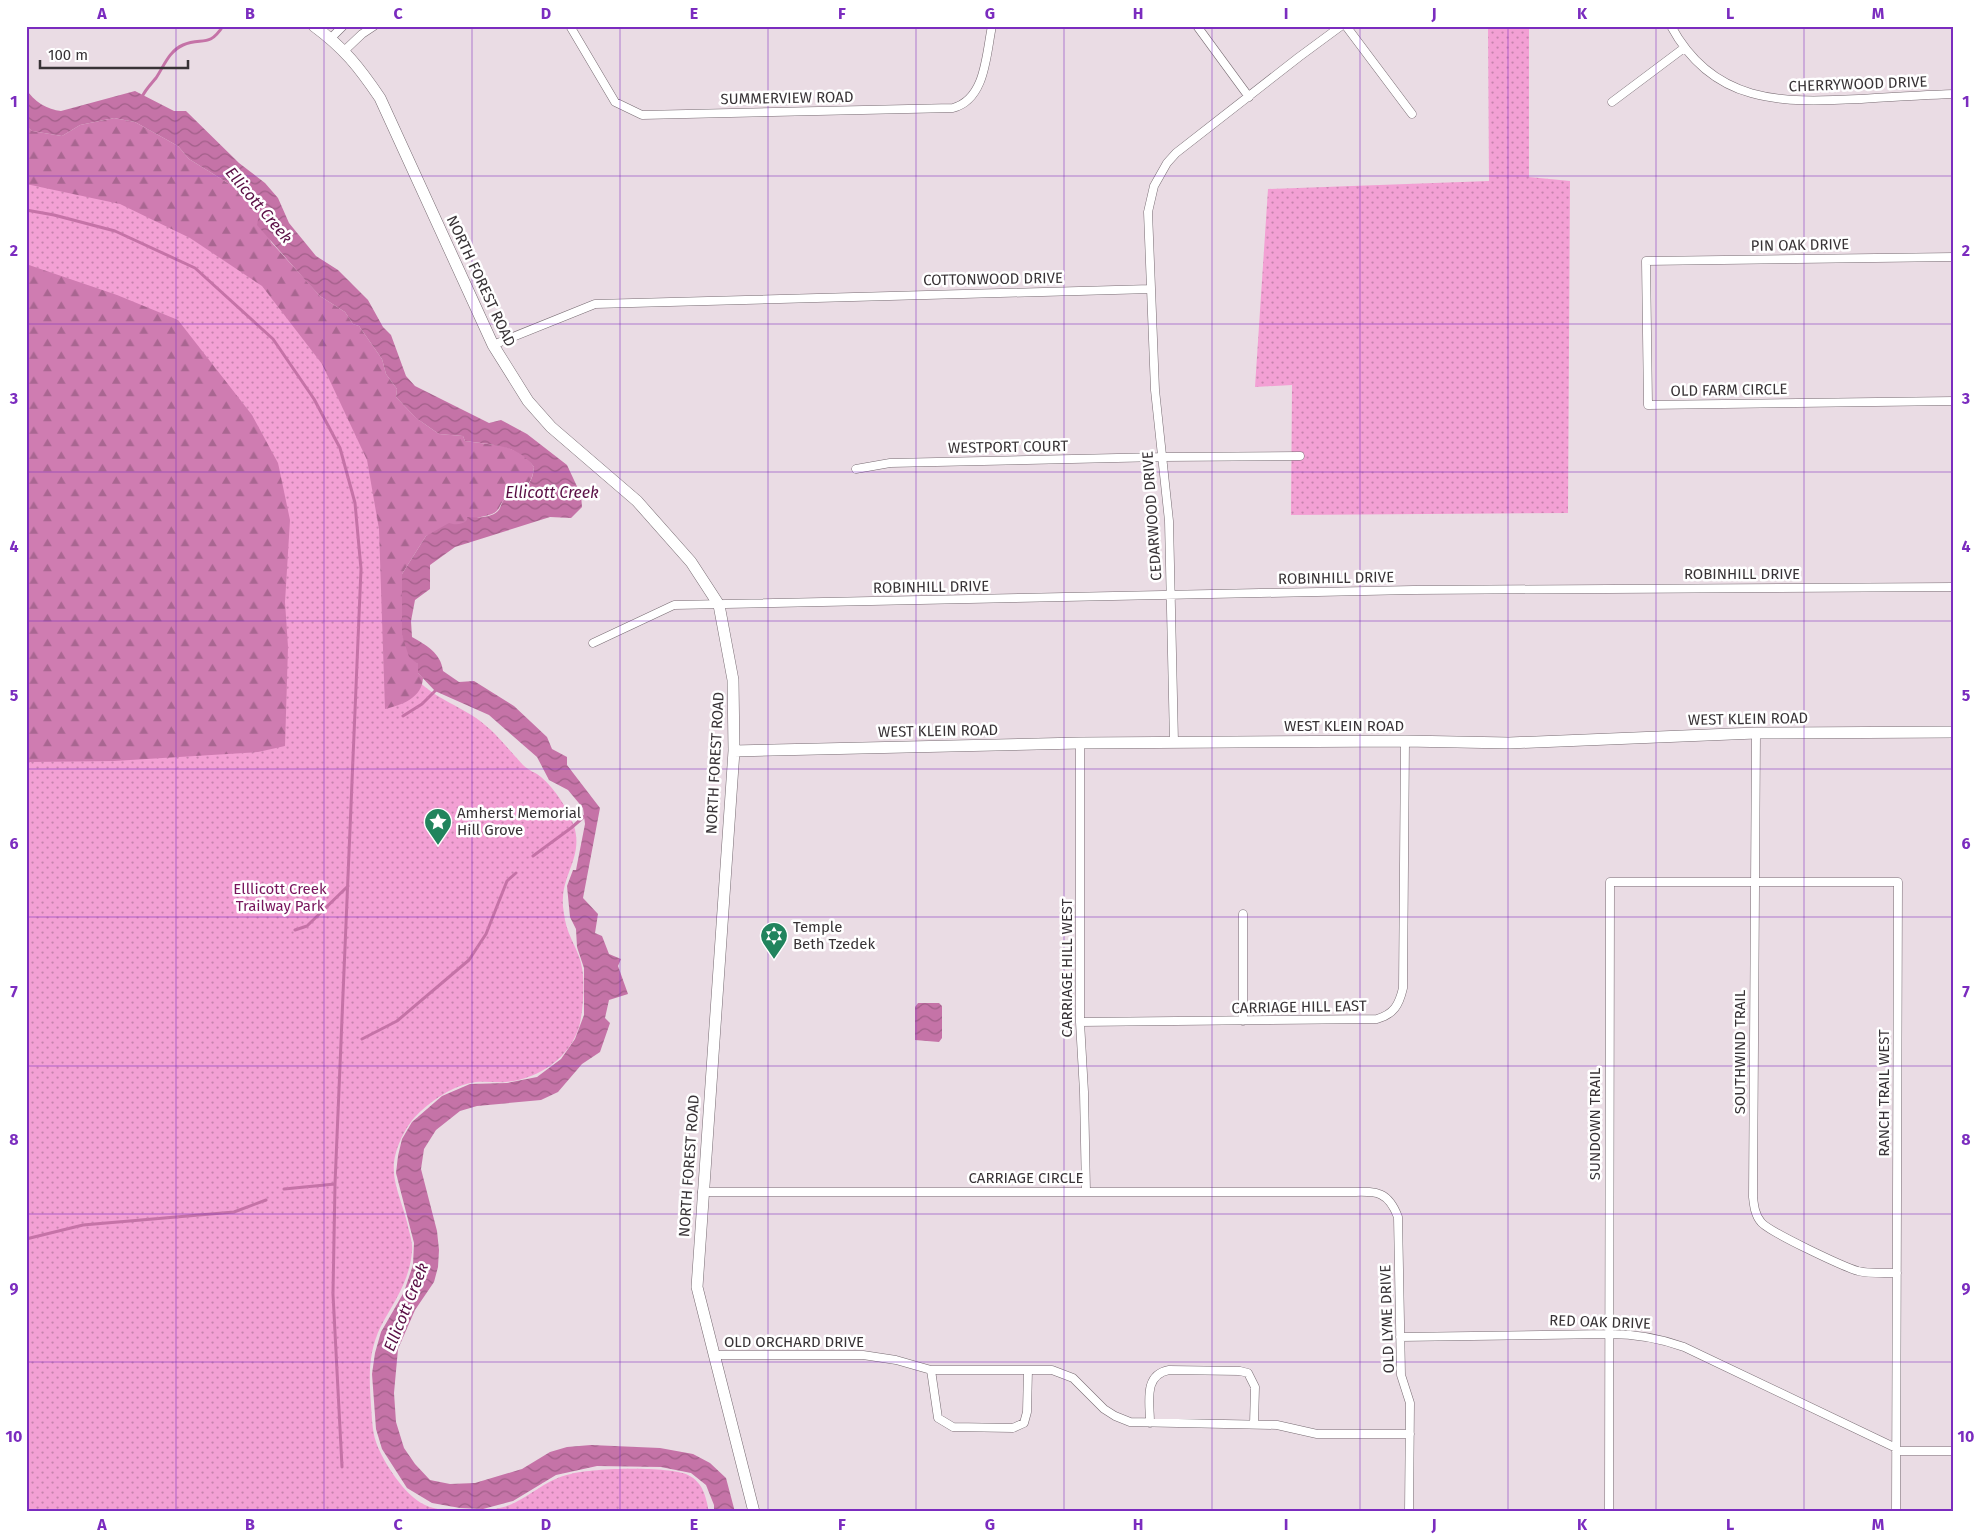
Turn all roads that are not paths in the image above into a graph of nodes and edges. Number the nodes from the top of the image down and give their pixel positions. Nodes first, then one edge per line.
1 (314, 26) edge
2 (343, 26) edge
3 (374, 26) edge
4 (570, 26) edge
5 (992, 26) edge
6 (1197, 26) edge
7 (1341, 26) edge
8 (1346, 26) edge
9 (1671, 26) edge
10 (330, 39) junction
11 (1684, 48) junction
12 (344, 51) junction
13 (1954, 94) edge
14 (1250, 96) junction
15 (1612, 102) dead end
16 (1412, 114) dead end
17 (1954, 257) edge
18 (1646, 261) joint
19 (1151, 289) junction
20 (493, 345) junction
21 (1954, 401) edge
22 (1162, 456) junction
23 (1300, 456) dead end
24 (856, 468) dead end
25 (1954, 588) edge
26 (1171, 596) junction
27 (720, 605) junction
28 (593, 643) dead end
29 (1954, 732) edge
30 (1756, 733) junction
31 (1406, 740) junction
32 (1174, 742) junction
33 (1080, 743) junction
34 (734, 751) junction
35 (1754, 882) junction
36 (1243, 914) dead end
37 (1243, 1021) junction
38 (1080, 1022) junction
39 (702, 1192) junction
40 (1086, 1192) junction
41 (1349, 1192) joint
42 (1896, 1273) junction
43 (1609, 1334) junction
44 (1400, 1337) junction
45 (714, 1355) junction
46 (931, 1370) junction
47 (1028, 1370) junction
48 (1150, 1422) junction
49 (1254, 1424) junction
50 (1410, 1434) junction
51 (1896, 1450) junction
52 (1954, 1451) edge
53 (754, 1512) edge
54 (1409, 1512) edge
55 (1609, 1512) edge
56 (1896, 1512) edge

1 - 10 street, NORTH FOREST ROAD
2 - 10 street
3 - 12 street
4 - 5 street, SUMMERVIEW ROAD
6 - 14 street
7 - 14 street
8 - 16 street
9 - 11 street, CHERRYWOOD DRIVE
10 - 12 street, NORTH FOREST ROAD
11 - 13 street, CHERRYWOOD DRIVE
11 - 15 street
12 - 20 street, NORTH FOREST ROAD
14 - 19 street
17 - 18 street, PIN OAK DRIVE
18 - 21 street, OLD FARM CIRCLE
19 - 20 street, COTTONWOOD DRIVE
19 - 22 street, CEDARWOOD DRIVE
20 - 27 street, NORTH FOREST ROAD
22 - 23 street, WESTPORT COURT
22 - 24 street, WESTPORT COURT
22 - 26 street, CEDARWOOD DRIVE
25 - 26 street, ROBINHILL DRIVE
26 - 27 street, ROBINHILL DRIVE
26 - 32 street, CEDARWOOD DRIVE
27 - 28 street, ROBINHILL DRIVE
27 - 34 street, NORTH FOREST ROAD
29 - 30 street, WEST KLEIN ROAD
30 - 31 street, WEST KLEIN ROAD
30 - 35 street, SOUTHWIND TRAIL
31 - 32 street, WEST KLEIN ROAD
31 - 37 street, CARRIAGE HILL EAST
32 - 33 street, WEST KLEIN ROAD
33 - 34 street, WEST KLEIN ROAD
33 - 38 street, CARRIAGE HILL WEST
34 - 39 street, NORTH FOREST ROAD
35 - 42 street, SOUTHWIND TRAIL
35 - 42 street, RANCH TRAIL WEST
35 - 43 street, SUNDOWN TRAIL
36 - 37 street
37 - 38 street, CARRIAGE HILL EAST
38 - 40 street, CARRIAGE HILL WEST
39 - 40 street, CARRIAGE CIRCLE
39 - 45 street, NORTH FOREST ROAD
40 - 41 street, CARRIAGE CIRCLE
41 - 44 street, OLD LYME DRIVE
42 - 51 street, RANCH TRAIL WEST
43 - 44 street, RED OAK DRIVE
43 - 51 street, RED OAK DRIVE
43 - 55 street, SUNDOWN TRAIL
44 - 50 street, OLD LYME DRIVE
45 - 46 street, OLD ORCHARD DRIVE
45 - 53 street, NORTH FOREST ROAD
46 - 47 street, OLD ORCHARD DRIVE
46 - 47 street
47 - 48 street, OLD ORCHARD DRIVE
48 - 49 street, OLD ORCHARD DRIVE
48 - 49 street
49 - 50 street, OLD ORCHARD DRIVE
50 - 54 street, OLD LYME DRIVE
51 - 52 street, RED OAK DRIVE
51 - 56 street, RANCH TRAIL WEST

